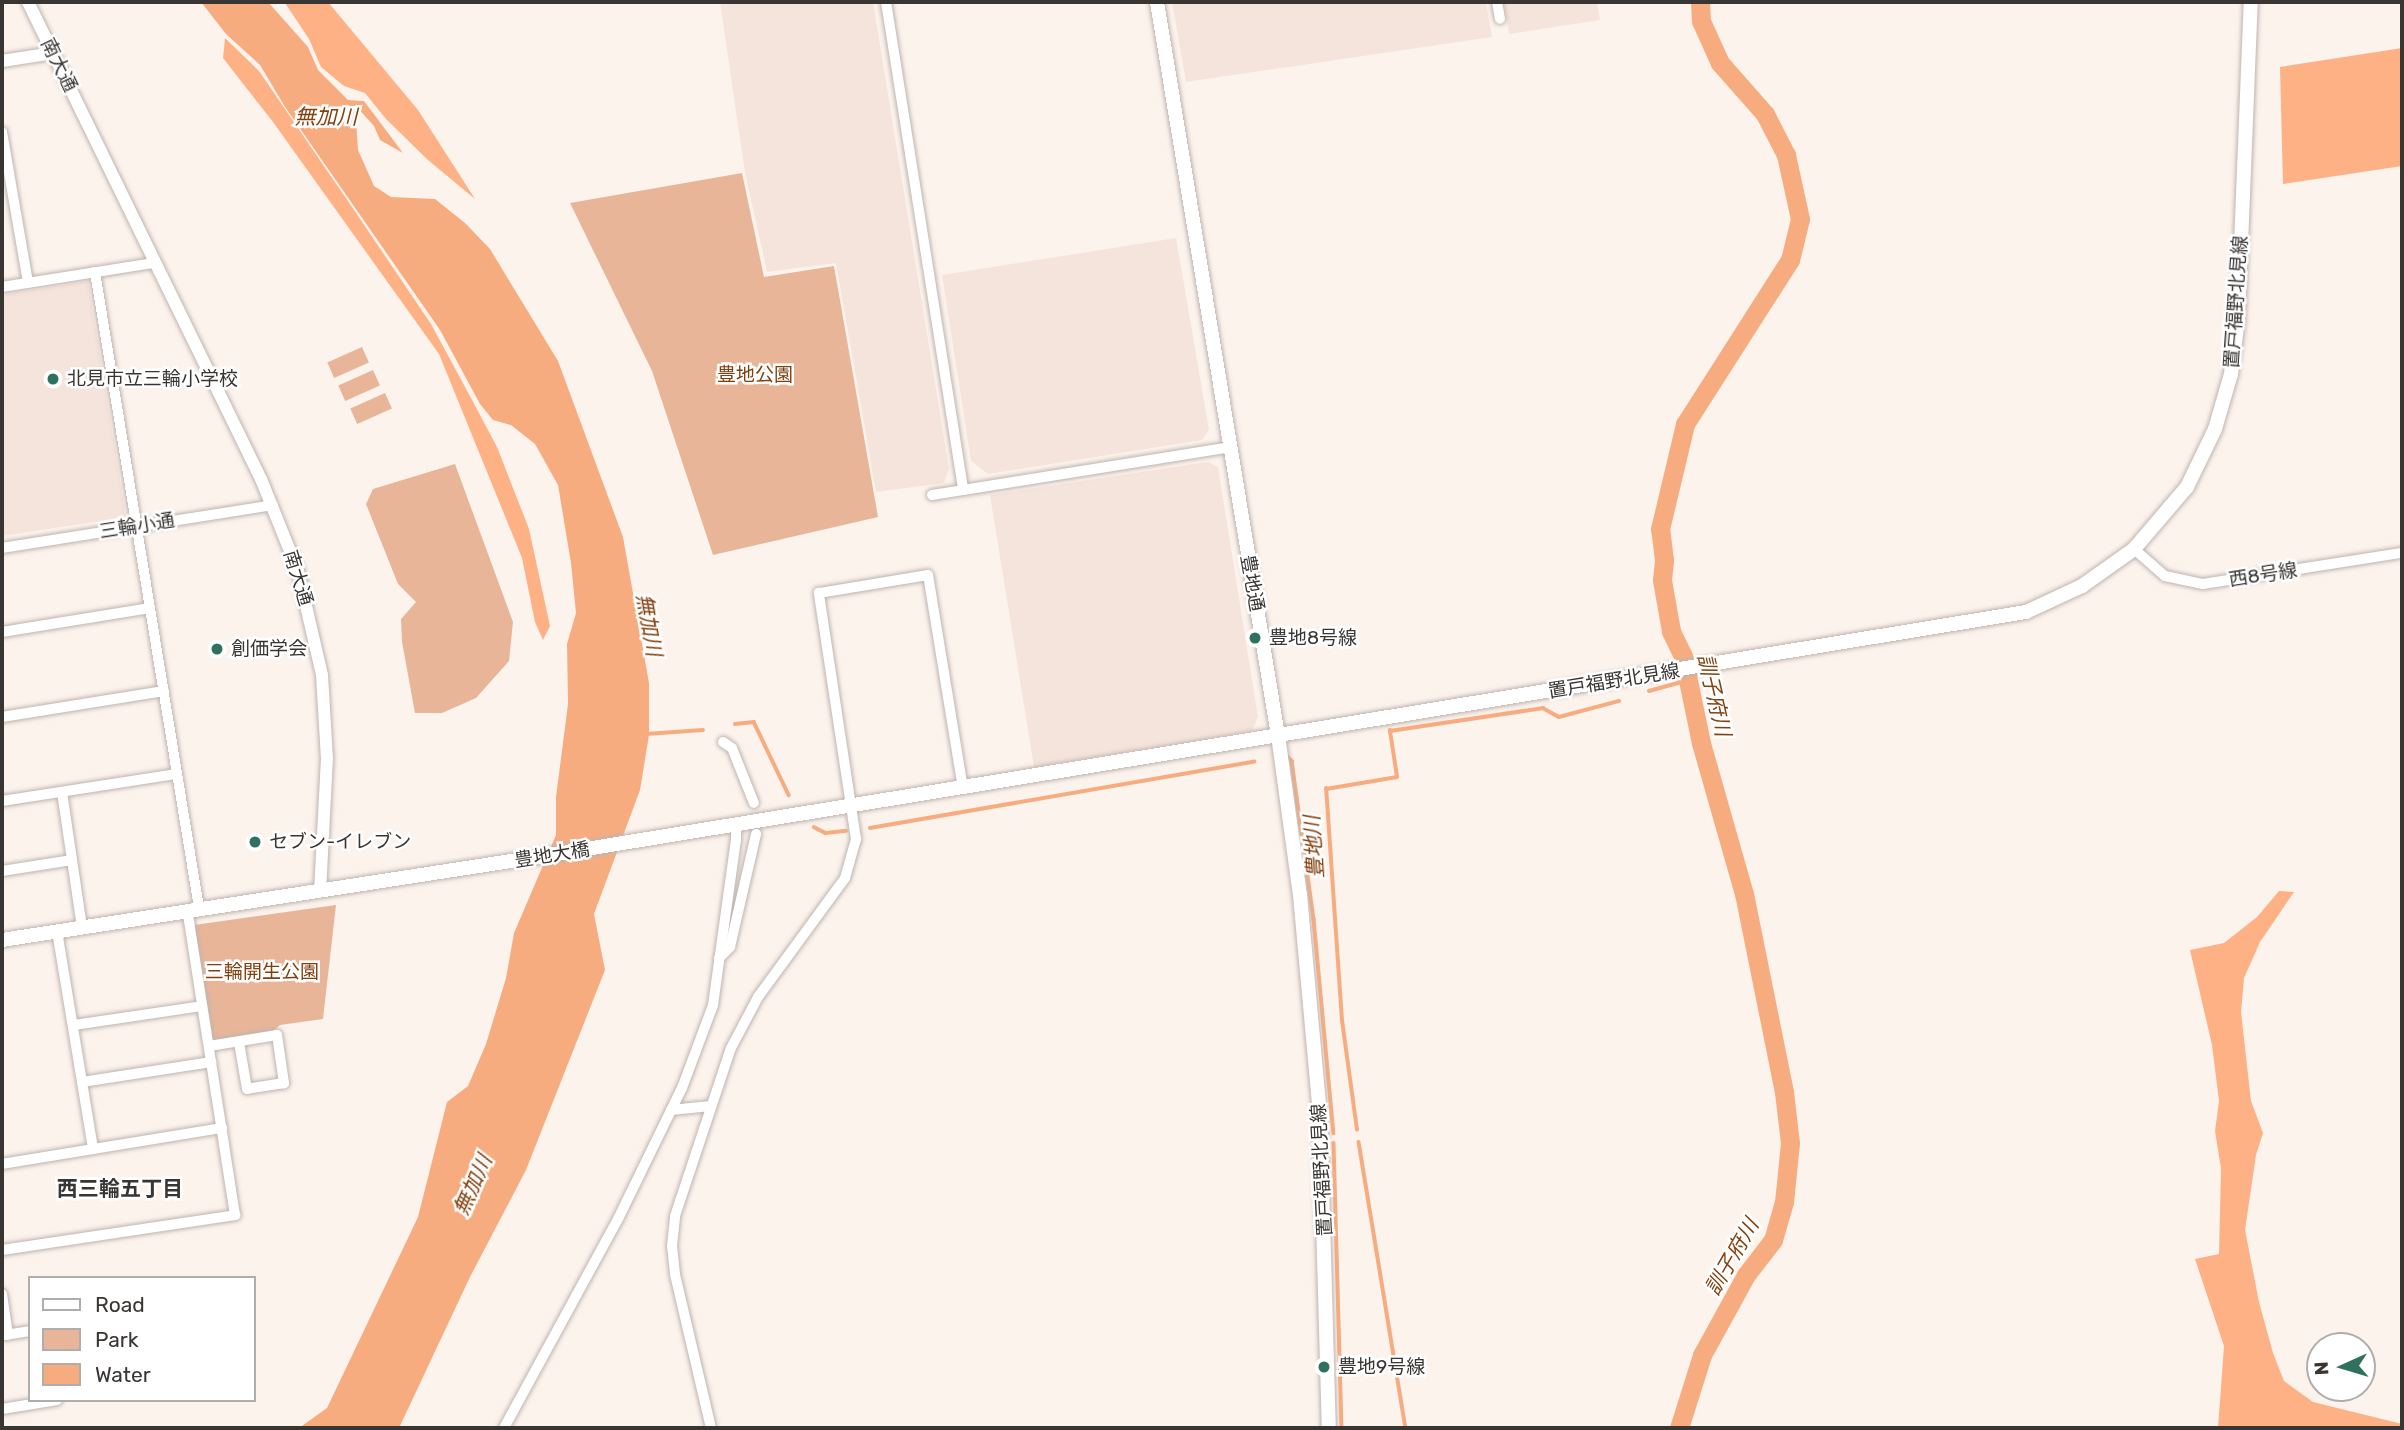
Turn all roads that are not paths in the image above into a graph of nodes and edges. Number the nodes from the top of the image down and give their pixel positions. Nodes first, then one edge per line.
1 (28, 2) edge
2 (886, 2) edge
3 (1157, 2) edge
4 (1497, 2) edge
5 (2251, 2) edge
6 (1500, 19) dead end
7 (53, 53) junction
8 (2, 61) edge
9 (2, 132) edge
10 (154, 262) junction
11 (95, 272) junction
12 (28, 283) junction
13 (2, 287) edge
14 (1230, 447) junction
15 (963, 490) junction
16 (932, 495) dead end
17 (273, 505) junction
18 (136, 526) junction
19 (2, 548) edge
20 (2134, 550) junction
21 (2402, 553) edge
22 (150, 608) junction
23 (2, 632) edge
24 (164, 691) junction
25 (2, 717) edge
26 (1278, 735) junction
27 (723, 742) dead end
28 (177, 774) junction
29 (963, 788) junction
30 (62, 792) junction
31 (2, 801) edge
32 (754, 803) dead end
33 (853, 805) junction
34 (730, 825) junction
35 (756, 834) dead end
36 (72, 860) junction
37 (2, 872) edge
38 (320, 890) junction
39 (193, 909) junction
40 (82, 927) junction
41 (57, 931) junction
42 (2, 940) edge
43 (719, 958) junction
44 (202, 1006) junction
45 (74, 1025) junction
46 (239, 1041) junction
47 (209, 1046) junction
48 (211, 1062) junction
49 (82, 1082) junction
50 (711, 1106) junction
51 (671, 1110) junction
52 (222, 1128) junction
53 (93, 1149) junction
54 (2, 1164) edge
55 (2, 1250) edge
56 (2, 1294) edge
57 (28, 1331) edge
58 (5, 1335) edge
59 (45, 1402) edge
60 (2, 1409) edge
61 (504, 1428) edge
62 (711, 1428) edge
63 (1329, 1428) edge

1 - 7 street, 南大通
2 - 15 street
3 - 14 main road, 豊地通
4 - 6 street
5 - 20 main road, 置戸福野北見線
7 - 8 street
7 - 10 street, 南大通
9 - 12 street
10 - 11 street
10 - 17 street, 南大通
11 - 12 street
11 - 18 street
12 - 13 street
14 - 15 street
14 - 26 main road, 豊地通
15 - 16 street
17 - 18 street, 三輪小通
17 - 38 street, 南大通
18 - 19 street, 三輪小通
18 - 22 street
20 - 21 street, 西8号線
20 - 26 main road, 置戸福野北見線
22 - 23 street
22 - 24 street
24 - 25 street
24 - 28 street
26 - 29 main road
26 - 63 main road, 置戸福野北見線
27 - 32 street
28 - 30 street
28 - 39 street
29 - 33 main road
29 - 33 street
30 - 31 street
30 - 36 street
33 - 34 main road
33 - 50 street
34 - 38 main road, 豊地大橋
34 - 43 street
35 - 43 street
36 - 37 street
36 - 40 street
38 - 39 main road
39 - 40 main road
39 - 44 street
40 - 41 main road
41 - 42 main road
41 - 45 street
43 - 51 street
44 - 45 street
44 - 47 street
45 - 49 street
46 - 46 street
46 - 47 street
47 - 48 street
48 - 49 street
48 - 52 street
49 - 53 street
50 - 51 street
50 - 62 street
51 - 61 street
52 - 53 street
52 - 55 street
53 - 54 street
56 - 58 street
57 - 58 street
59 - 60 street

